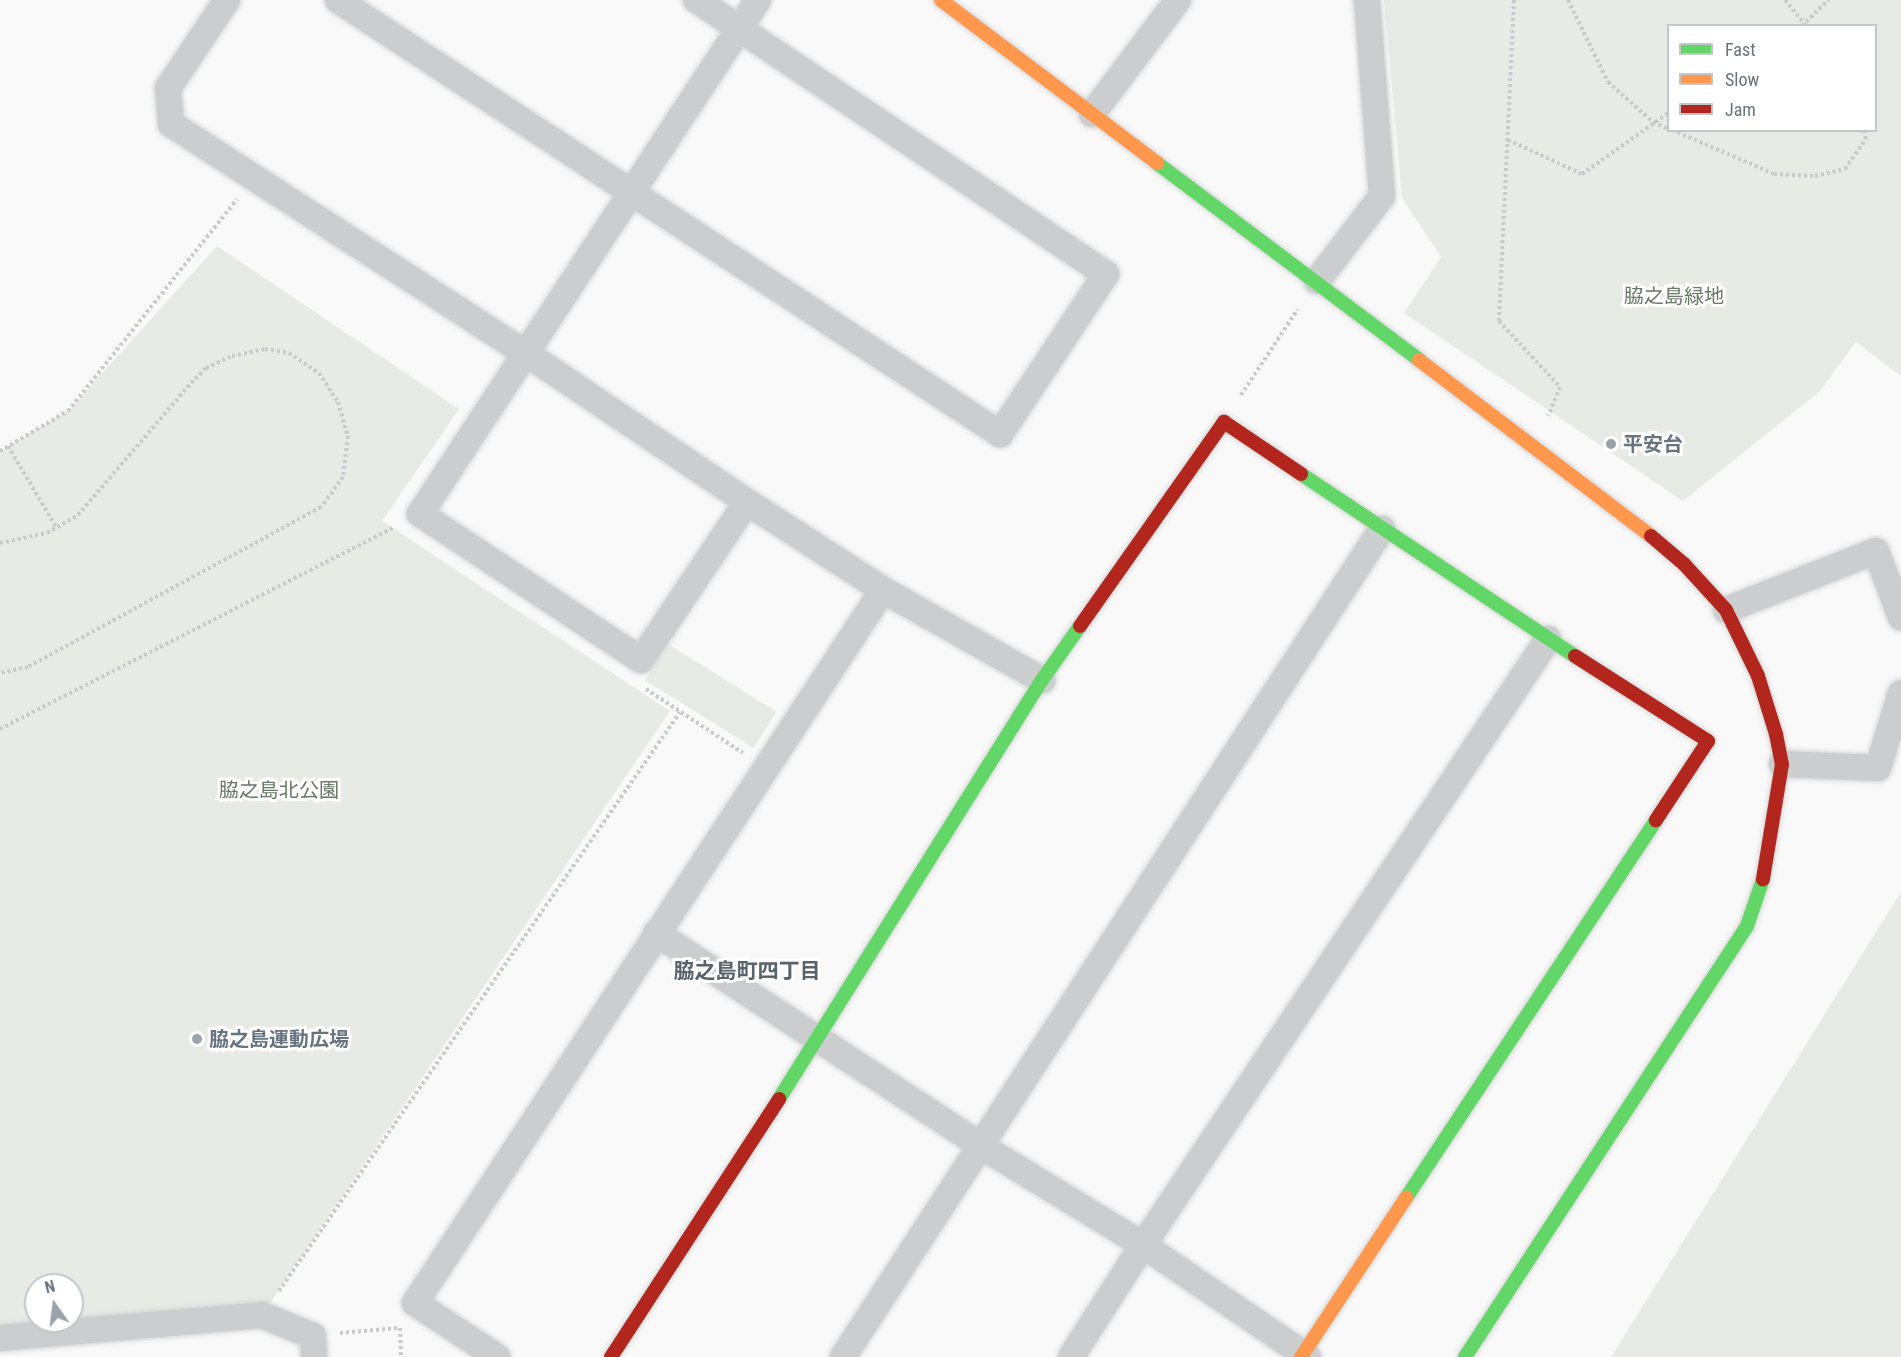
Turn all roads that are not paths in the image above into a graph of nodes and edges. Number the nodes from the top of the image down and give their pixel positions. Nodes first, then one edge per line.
1 (227, 0) edge
2 (338, 0) edge
3 (696, 0) edge
4 (758, 0) edge
5 (941, 0) edge
6 (1178, 0) edge
7 (1367, 0) edge
8 (740, 29) junction
9 (1092, 114) junction
10 (630, 191) junction
11 (1317, 281) junction
12 (524, 352) junction
13 (747, 502) junction
14 (1382, 530) junction
15 (883, 590) junction
16 (1726, 610) junction
17 (1901, 617) edge
18 (1548, 639) junction
19 (1042, 680) junction
20 (1901, 693) edge
21 (1782, 764) junction
22 (656, 933) junction
23 (818, 1038) junction
24 (981, 1146) junction
25 (1143, 1245) junction
26 (0, 1338) edge
27 (313, 1346) edge
28 (1304, 1356) edge
29 (497, 1357) edge
30 (611, 1357) edge
31 (843, 1357) edge
32 (1071, 1357) edge
33 (1465, 1357) edge

1 - 12 street
2 - 10 street
3 - 8 street
4 - 8 street
5 - 9 street
6 - 9 street
7 - 11 street
8 - 10 street
8 - 10 street
9 - 11 street
10 - 12 street
11 - 16 street
12 - 13 street
12 - 13 street
13 - 15 street
14 - 18 street
14 - 19 street
14 - 24 street
15 - 19 street
15 - 22 street
16 - 17 street
16 - 21 street
18 - 25 street
18 - 28 street
19 - 23 street
20 - 21 street
21 - 33 street
22 - 23 street
22 - 29 street
23 - 24 street
23 - 30 street
24 - 25 street
24 - 31 street
25 - 28 street
25 - 32 street
26 - 27 street

